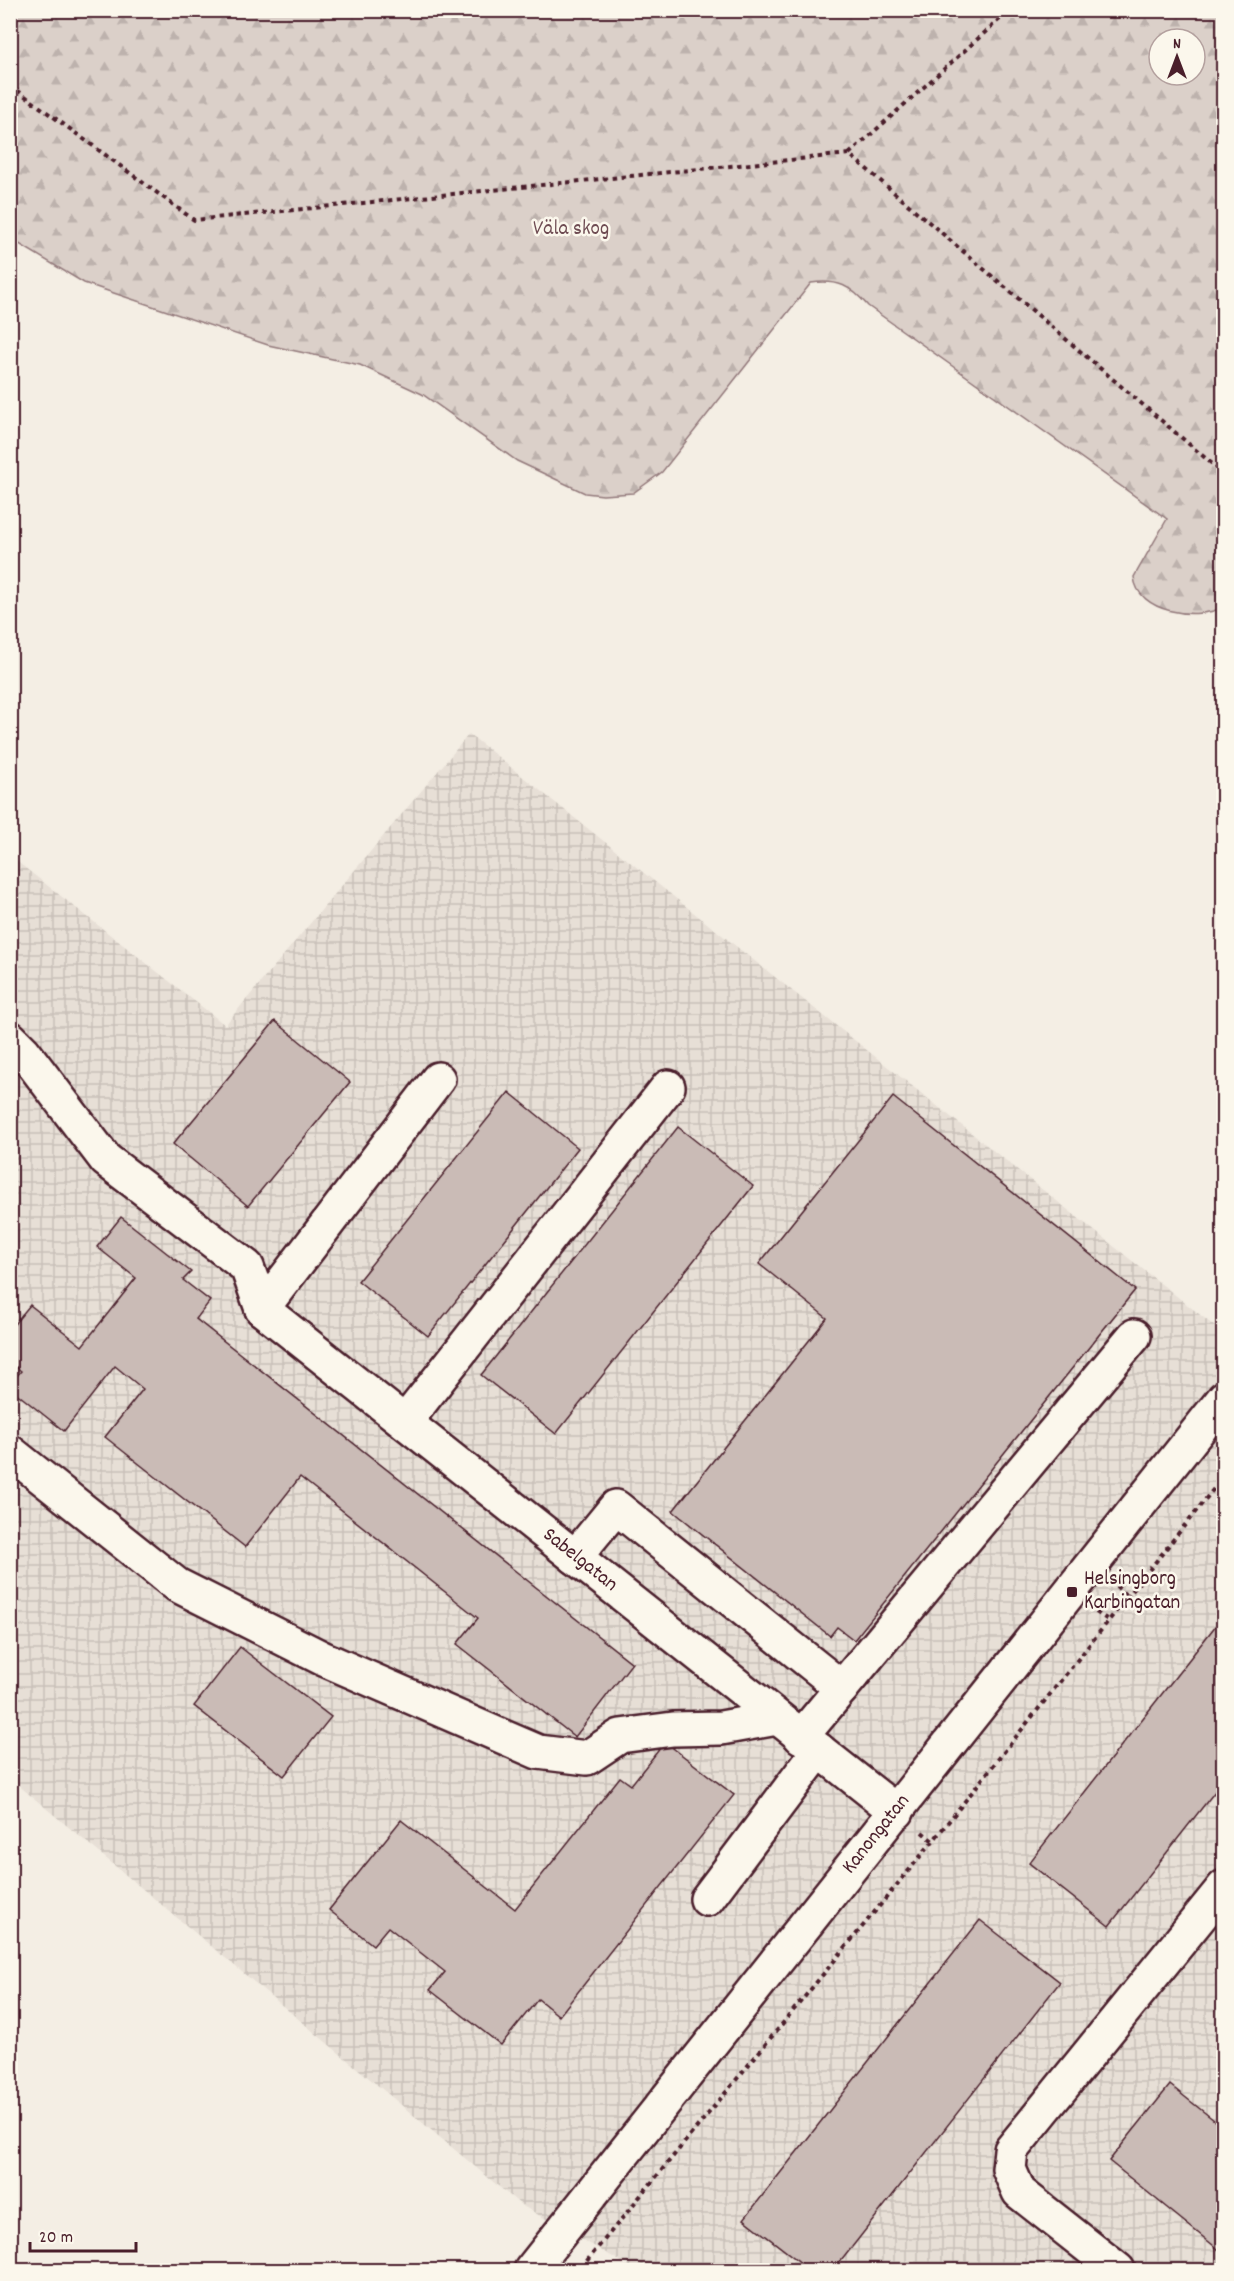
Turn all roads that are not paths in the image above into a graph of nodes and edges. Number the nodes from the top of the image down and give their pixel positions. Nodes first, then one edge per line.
1 (10, 1038) edge
2 (438, 1079) dead end
3 (668, 1087) dead end
4 (262, 1309) junction
5 (1134, 1336) dead end
6 (1224, 1398) edge
7 (405, 1422) junction
8 (10, 1452) edge
9 (575, 1557) junction
10 (842, 1688) junction
11 (799, 1735) junction
12 (897, 1812) junction
13 (1224, 1887) edge
14 (707, 1899) dead end
15 (531, 2271) edge
16 (1118, 2271) edge

1 - 4 street
2 - 4 street
3 - 7 street
4 - 7 street, Sabelgatan
5 - 10 street
6 - 12 street, Kanongatan
7 - 9 street, Sabelgatan
8 - 11 street
9 - 10 street
9 - 11 street, Sabelgatan
10 - 11 street
11 - 12 street, Sabelgatan
11 - 14 street
12 - 15 street, Kanongatan
13 - 16 street

